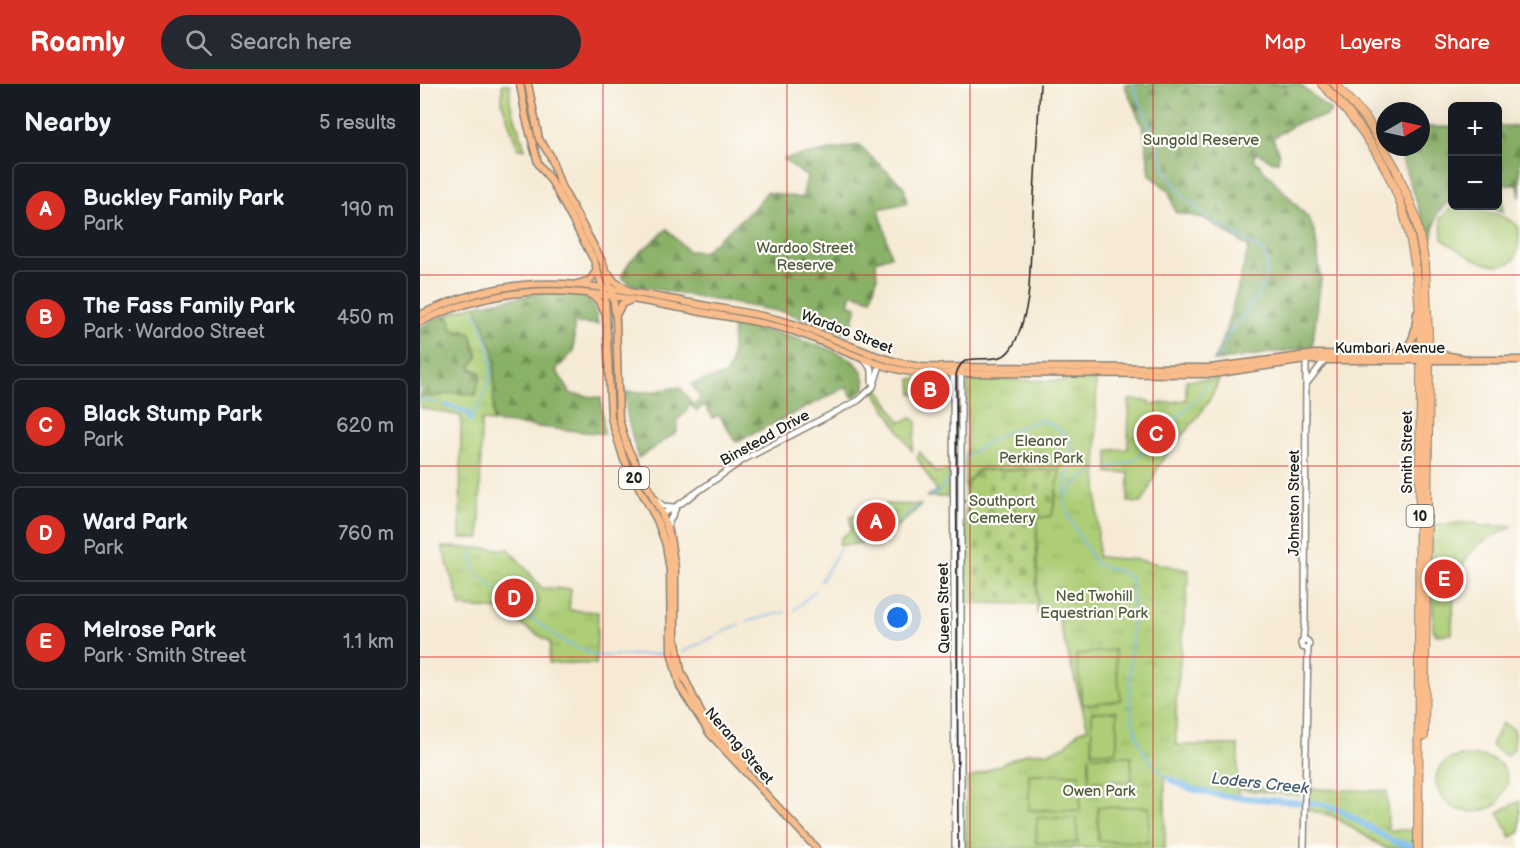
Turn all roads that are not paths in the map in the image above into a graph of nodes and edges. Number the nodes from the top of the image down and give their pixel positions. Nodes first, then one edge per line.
1 (520, 84) edge
2 (528, 84) edge
3 (1322, 84) edge
4 (1335, 84) edge
5 (1342, 84) edge
6 (1344, 93) junction
7 (548, 151) junction
8 (535, 152) junction
9 (556, 169) junction
10 (542, 170) junction
11 (603, 263) junction
12 (597, 270) junction
13 (570, 284) junction
14 (584, 292) junction
15 (604, 292) junction
16 (612, 293) junction
17 (634, 296) junction
18 (1418, 304) junction
19 (420, 315) edge
20 (616, 315) junction
21 (608, 319) junction
22 (420, 322) edge
23 (1428, 342) junction
24 (1386, 355) junction
25 (1440, 355) junction
26 (1308, 358) junction
27 (1424, 358) junction
28 (864, 359) junction
29 (1326, 360) junction
30 (1473, 360) junction
31 (1520, 360) edge
32 (1296, 361) junction
33 (879, 363) junction
34 (957, 370) junction
35 (1306, 375) junction
36 (1306, 384) junction
37 (872, 386) junction
38 (654, 499) junction
39 (678, 506) junction
40 (662, 514) junction
41 (659, 526) junction
42 (667, 526) junction
43 (675, 659) junction
44 (727, 746) junction
45 (744, 750) dead end
46 (782, 810) junction
47 (1420, 844) edge
48 (816, 848) edge
49 (956, 848) edge
50 (961, 848) edge
51 (1304, 848) edge

1 - 8 main road, 20
2 - 7 main road, 20
3 - 18 highway, Smith Street / 10
4 - 6 highway, Smith Street / 10
5 - 6 highway
6 - 23 highway, Smith Street / 10
7 - 8 main road
7 - 9 main road, 20
8 - 10 main road, 20
9 - 10 main road
9 - 11 main road, 20
10 - 12 main road, 20
11 - 16 main road, 20
11 - 17 main road
12 - 13 main road
12 - 15 main road, 20
13 - 15 main road, Wardoo Street
13 - 19 main road, Wardoo Street
14 - 15 main road, Wardoo Street
14 - 21 main road
14 - 22 main road, Wardoo Street
15 - 16 main road, Wardoo Street
15 - 21 main road, 20
16 - 17 main road, Wardoo Street
16 - 20 main road, 20
17 - 20 main road
17 - 28 main road, Wardoo Street
17 - 33 main road, Wardoo Street
18 - 24 main road
18 - 27 highway, Smith Street / 10
20 - 38 main road, 20
21 - 41 main road, 20
23 - 25 main road
23 - 27 highway, Smith Street / 10
24 - 26 main road, Kumbari Avenue
24 - 27 main road, Kumbari Avenue
25 - 27 main road, Kumbari Avenue
25 - 30 main road, Kumbari Avenue
26 - 29 main road, Kumbari Avenue
26 - 32 main road, Wardoo Street
26 - 34 main road, Wardoo Street
26 - 35 street, Johnston Street
26 - 36 street, Johnston Street
27 - 29 main road, Kumbari Avenue
27 - 30 main road, Kumbari Avenue
27 - 47 highway, Smith Street / 10
28 - 33 main road, Wardoo Street
28 - 37 street
29 - 36 street
30 - 31 main road, Kumbari Avenue
32 - 34 main road, Wardoo Street
32 - 35 street
33 - 34 main road, Wardoo Street
33 - 37 street, Binstead Drive
34 - 49 street, Queen Street
34 - 50 street, Queen Street
35 - 36 street, Johnston Street
36 - 51 street, Johnston Street
37 - 39 street, Binstead Drive
38 - 39 street
38 - 40 main road, 20
39 - 40 street, Binstead Drive
39 - 42 street, Binstead Drive
40 - 41 main road
40 - 42 main road, 20
41 - 43 main road, 20
42 - 43 main road, 20
43 - 44 main road, Nerang Street / 20
43 - 46 main road, Nerang Street / 20
44 - 45 main road
44 - 46 main road, Nerang Street / 20
46 - 48 main road, Nerang Street / 20

